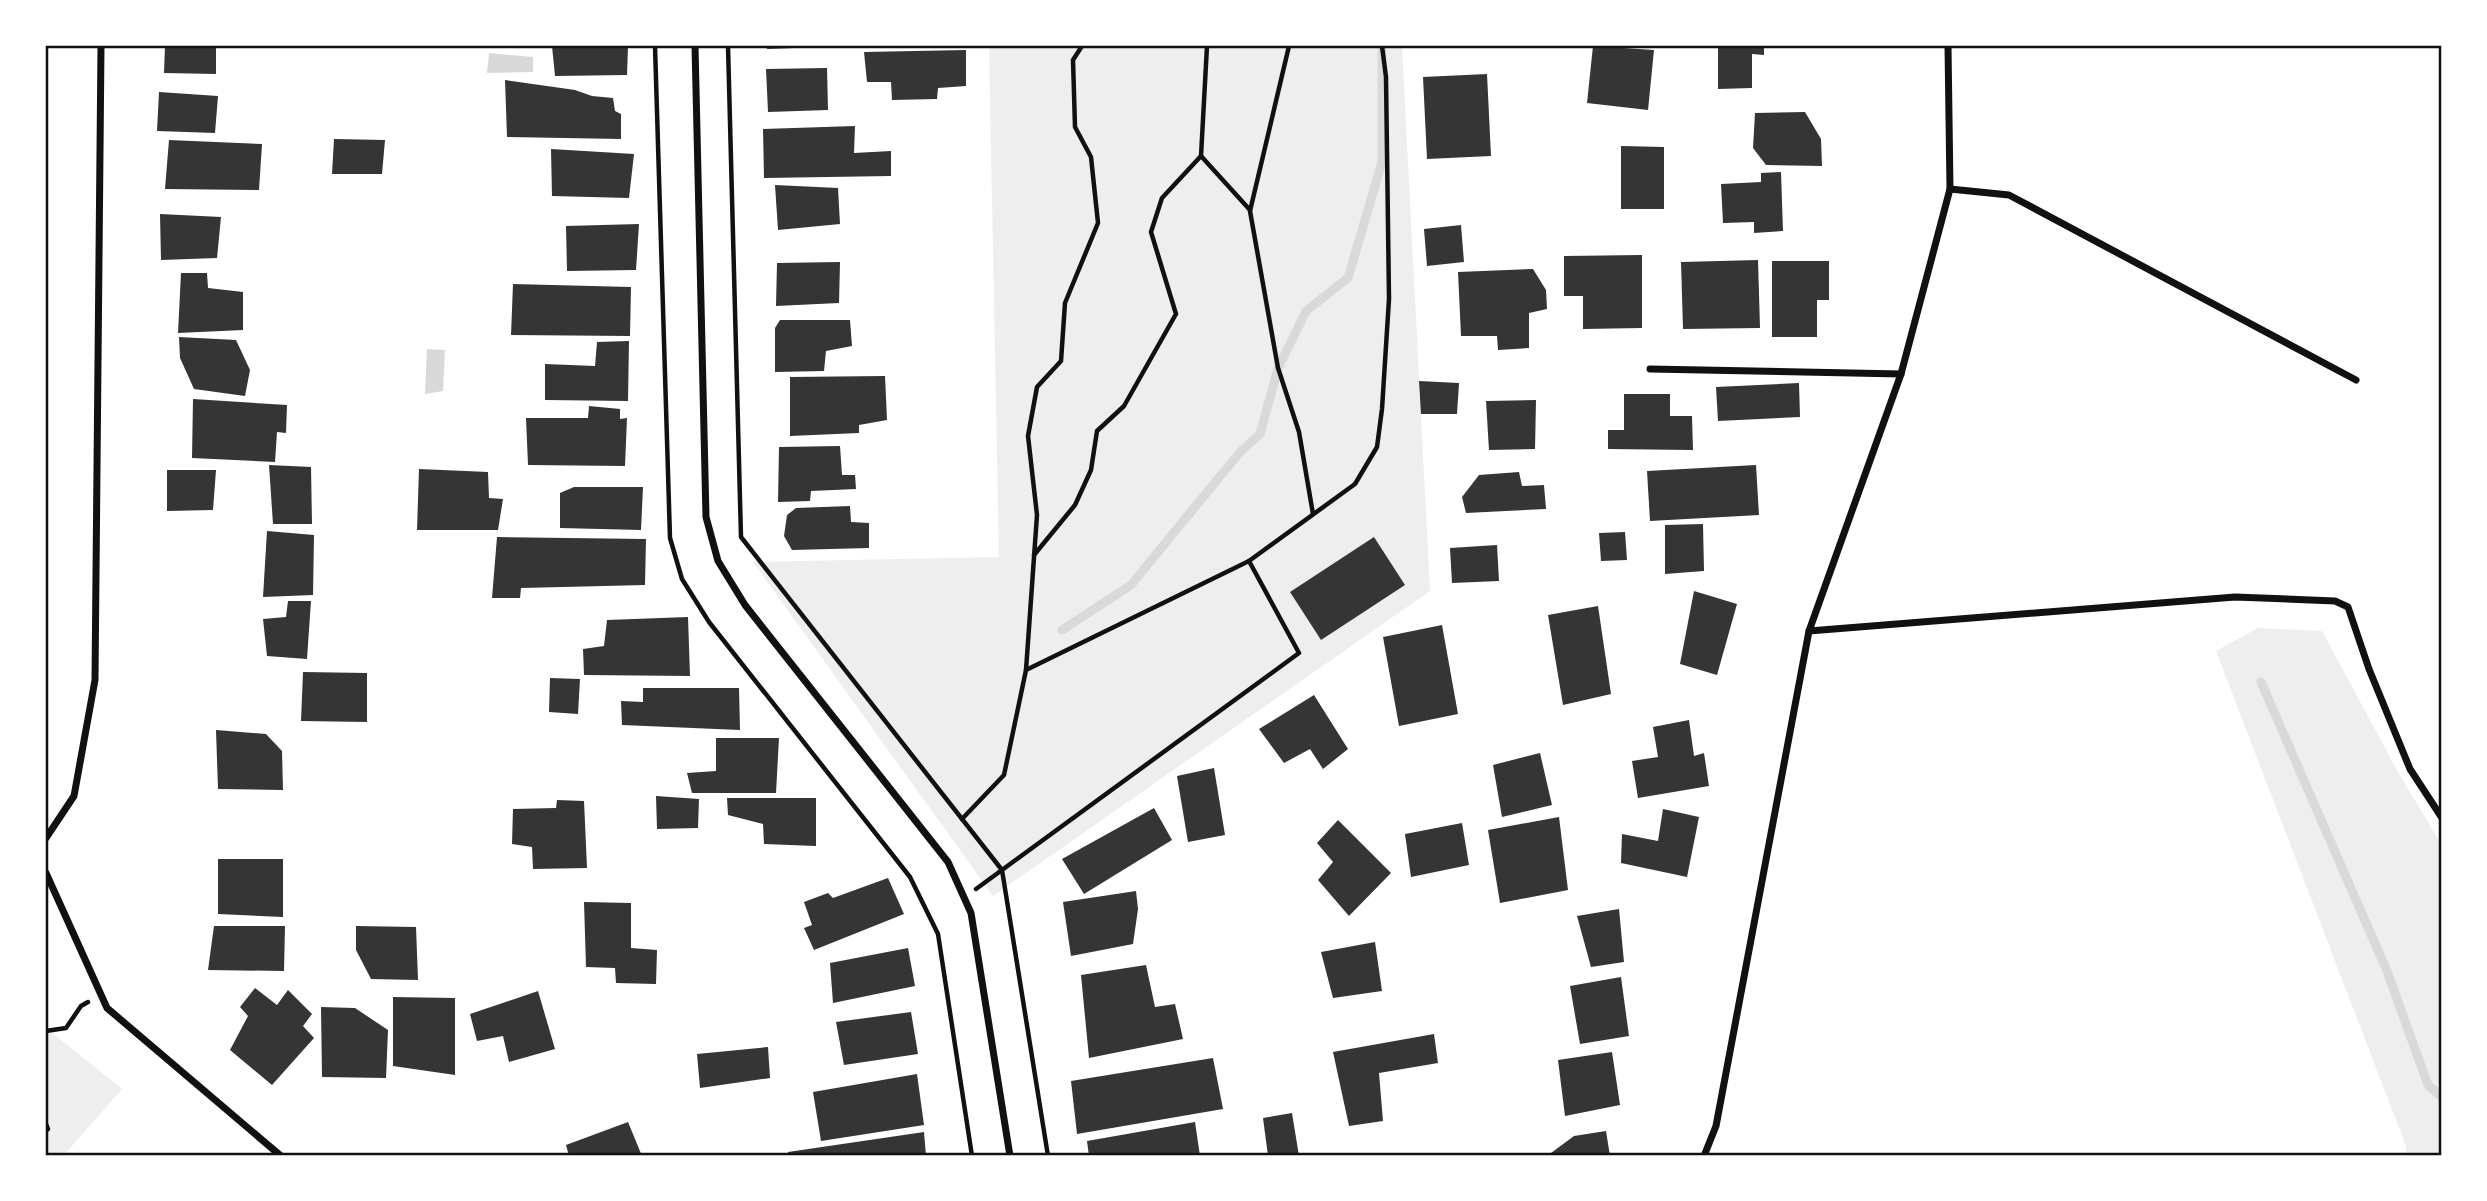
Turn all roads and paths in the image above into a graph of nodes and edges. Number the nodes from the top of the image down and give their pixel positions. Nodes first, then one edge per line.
1 (100, 46) edge
2 (695, 46) edge
3 (728, 46) edge
4 (1082, 46) edge
5 (1207, 46) edge
6 (1289, 46) edge
7 (1382, 46) edge
8 (1948, 46) edge
9 (1201, 156) junction
10 (1950, 189) junction
11 (1250, 211) junction
12 (1650, 369) dead end
13 (1901, 374) junction
14 (2356, 380) dead end
15 (1313, 514) junction
16 (1033, 556) junction
17 (1250, 561) junction
18 (1809, 631) junction
19 (1026, 670) junction
20 (2441, 818) edge
21 (962, 819) junction
22 (46, 838) edge
23 (1002, 870) junction
24 (46, 873) edge
25 (964, 898) junction
26 (101, 995) junction
27 (46, 1031) edge
28 (46, 1124) edge
29 (46, 1131) edge
30 (281, 1156) edge
31 (1010, 1156) edge
32 (1048, 1156) edge
33 (1704, 1156) edge

1 - 22 street
2 - 25 street
3 - 21 path
4 - 16 path
5 - 9 path
6 - 11 path
7 - 15 path
8 - 10 street
9 - 11 path
9 - 16 path
10 - 13 street
10 - 14 street
11 - 15 path
12 - 13 street
13 - 18 street
15 - 17 path
16 - 19 path
17 - 19 path
17 - 23 path
18 - 20 street
18 - 33 street
19 - 21 path
21 - 23 path
23 - 25 path
23 - 32 path
24 - 26 street
25 - 31 street
26 - 27 path
26 - 30 street
28 - 29 path

